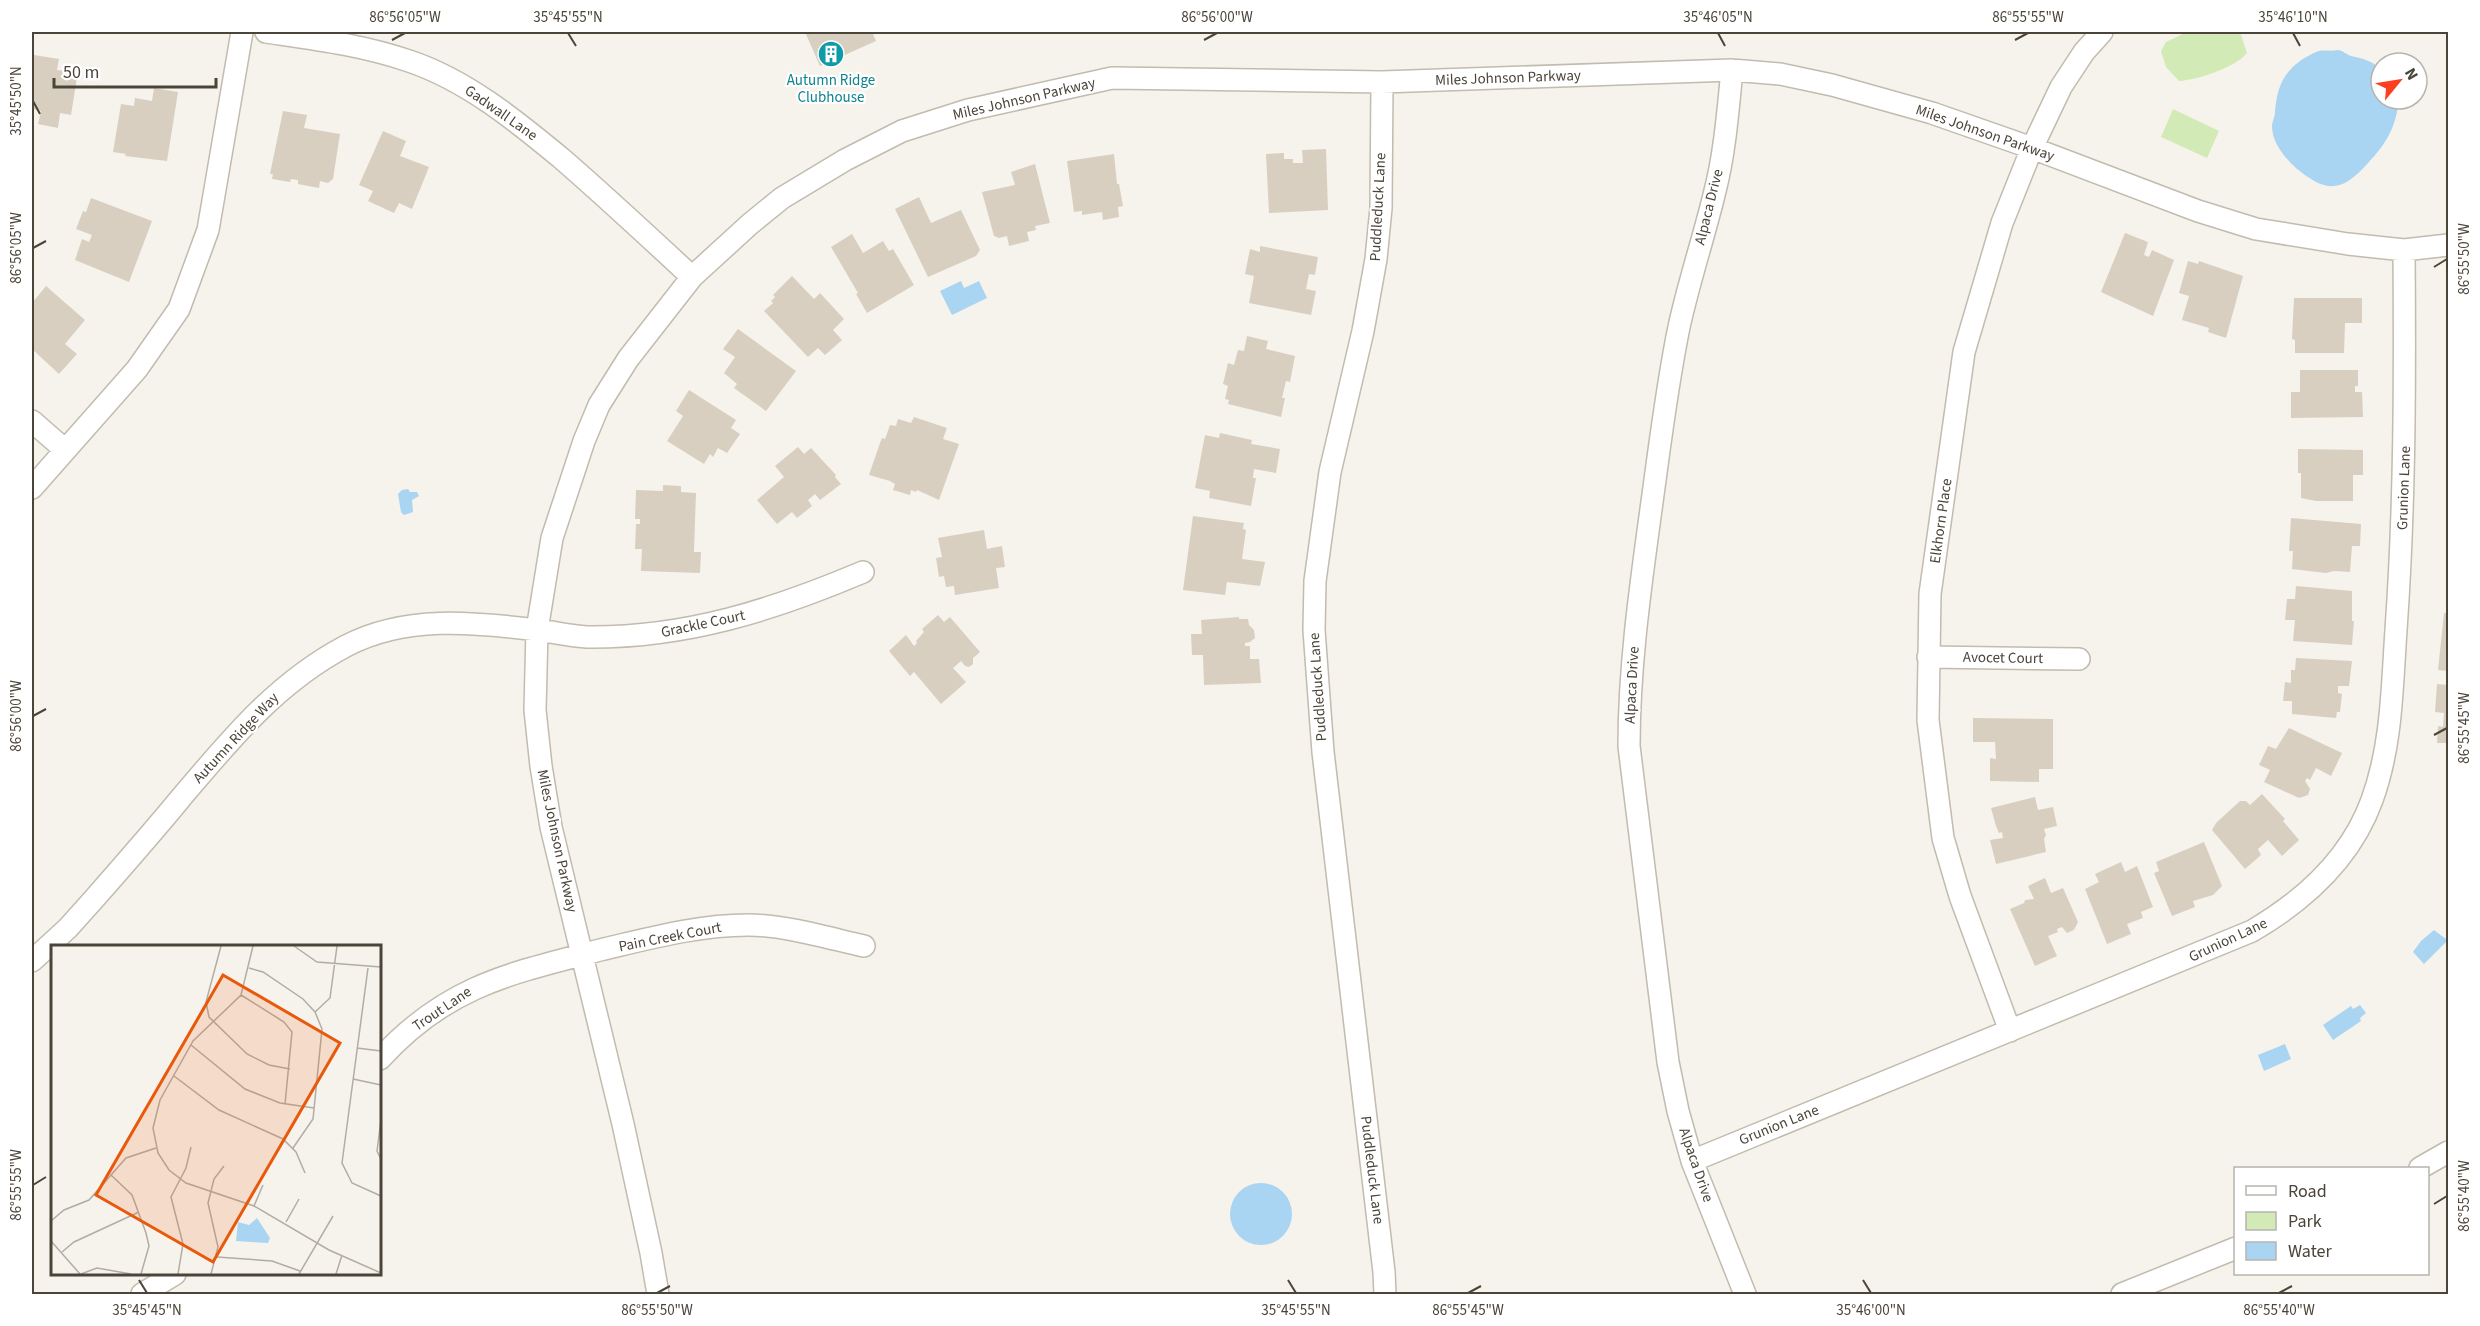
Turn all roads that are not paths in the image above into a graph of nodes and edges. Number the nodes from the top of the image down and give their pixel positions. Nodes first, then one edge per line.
1 (242, 32) edge
2 (266, 32) edge
3 (2102, 32) edge
4 (1732, 70) junction
5 (1382, 82) junction
6 (2032, 148) junction
7 (2448, 245) edge
8 (2404, 250) junction
9 (692, 278) junction
10 (32, 421) edge
11 (64, 449) junction
12 (32, 488) edge
13 (863, 573) dead end
14 (537, 630) junction
15 (1928, 657) junction
16 (2079, 659) dead end
17 (864, 946) dead end
18 (583, 955) junction
19 (32, 961) edge
20 (2010, 1031) junction
21 (381, 1058) edge
22 (2448, 1152) edge
23 (1692, 1161) junction
24 (2422, 1167) edge
25 (2234, 1248) edge
26 (173, 1275) edge
27 (142, 1294) edge
28 (658, 1294) edge
29 (1385, 1294) edge
30 (1745, 1294) edge
31 (2122, 1294) edge

1 - 11 street
2 - 9 street, Gadwall Lane
3 - 6 street, Elkhorn Place
4 - 5 street, Miles Johnson Parkway
4 - 6 street, Miles Johnson Parkway
4 - 23 street, Alpaca Drive
5 - 9 street, Miles Johnson Parkway
5 - 29 street, Puddleduck Lane
6 - 8 street, Miles Johnson Parkway
6 - 15 street, Elkhorn Place
7 - 8 street, Miles Johnson Parkway
8 - 20 street, Grunion Lane
9 - 14 street, Miles Johnson Parkway
10 - 11 street
11 - 12 street
13 - 14 street, Grackle Court
14 - 18 street, Miles Johnson Parkway
14 - 19 street, Autumn Ridge Way
15 - 16 street, Avocet Court
15 - 20 street, Elkhorn Place
17 - 18 street, Pain Creek Court
18 - 21 street, Trout Lane
18 - 28 street, Miles Johnson Parkway
20 - 23 street, Grunion Lane
22 - 24 street
23 - 30 street, Alpaca Drive
25 - 31 street
26 - 27 street

